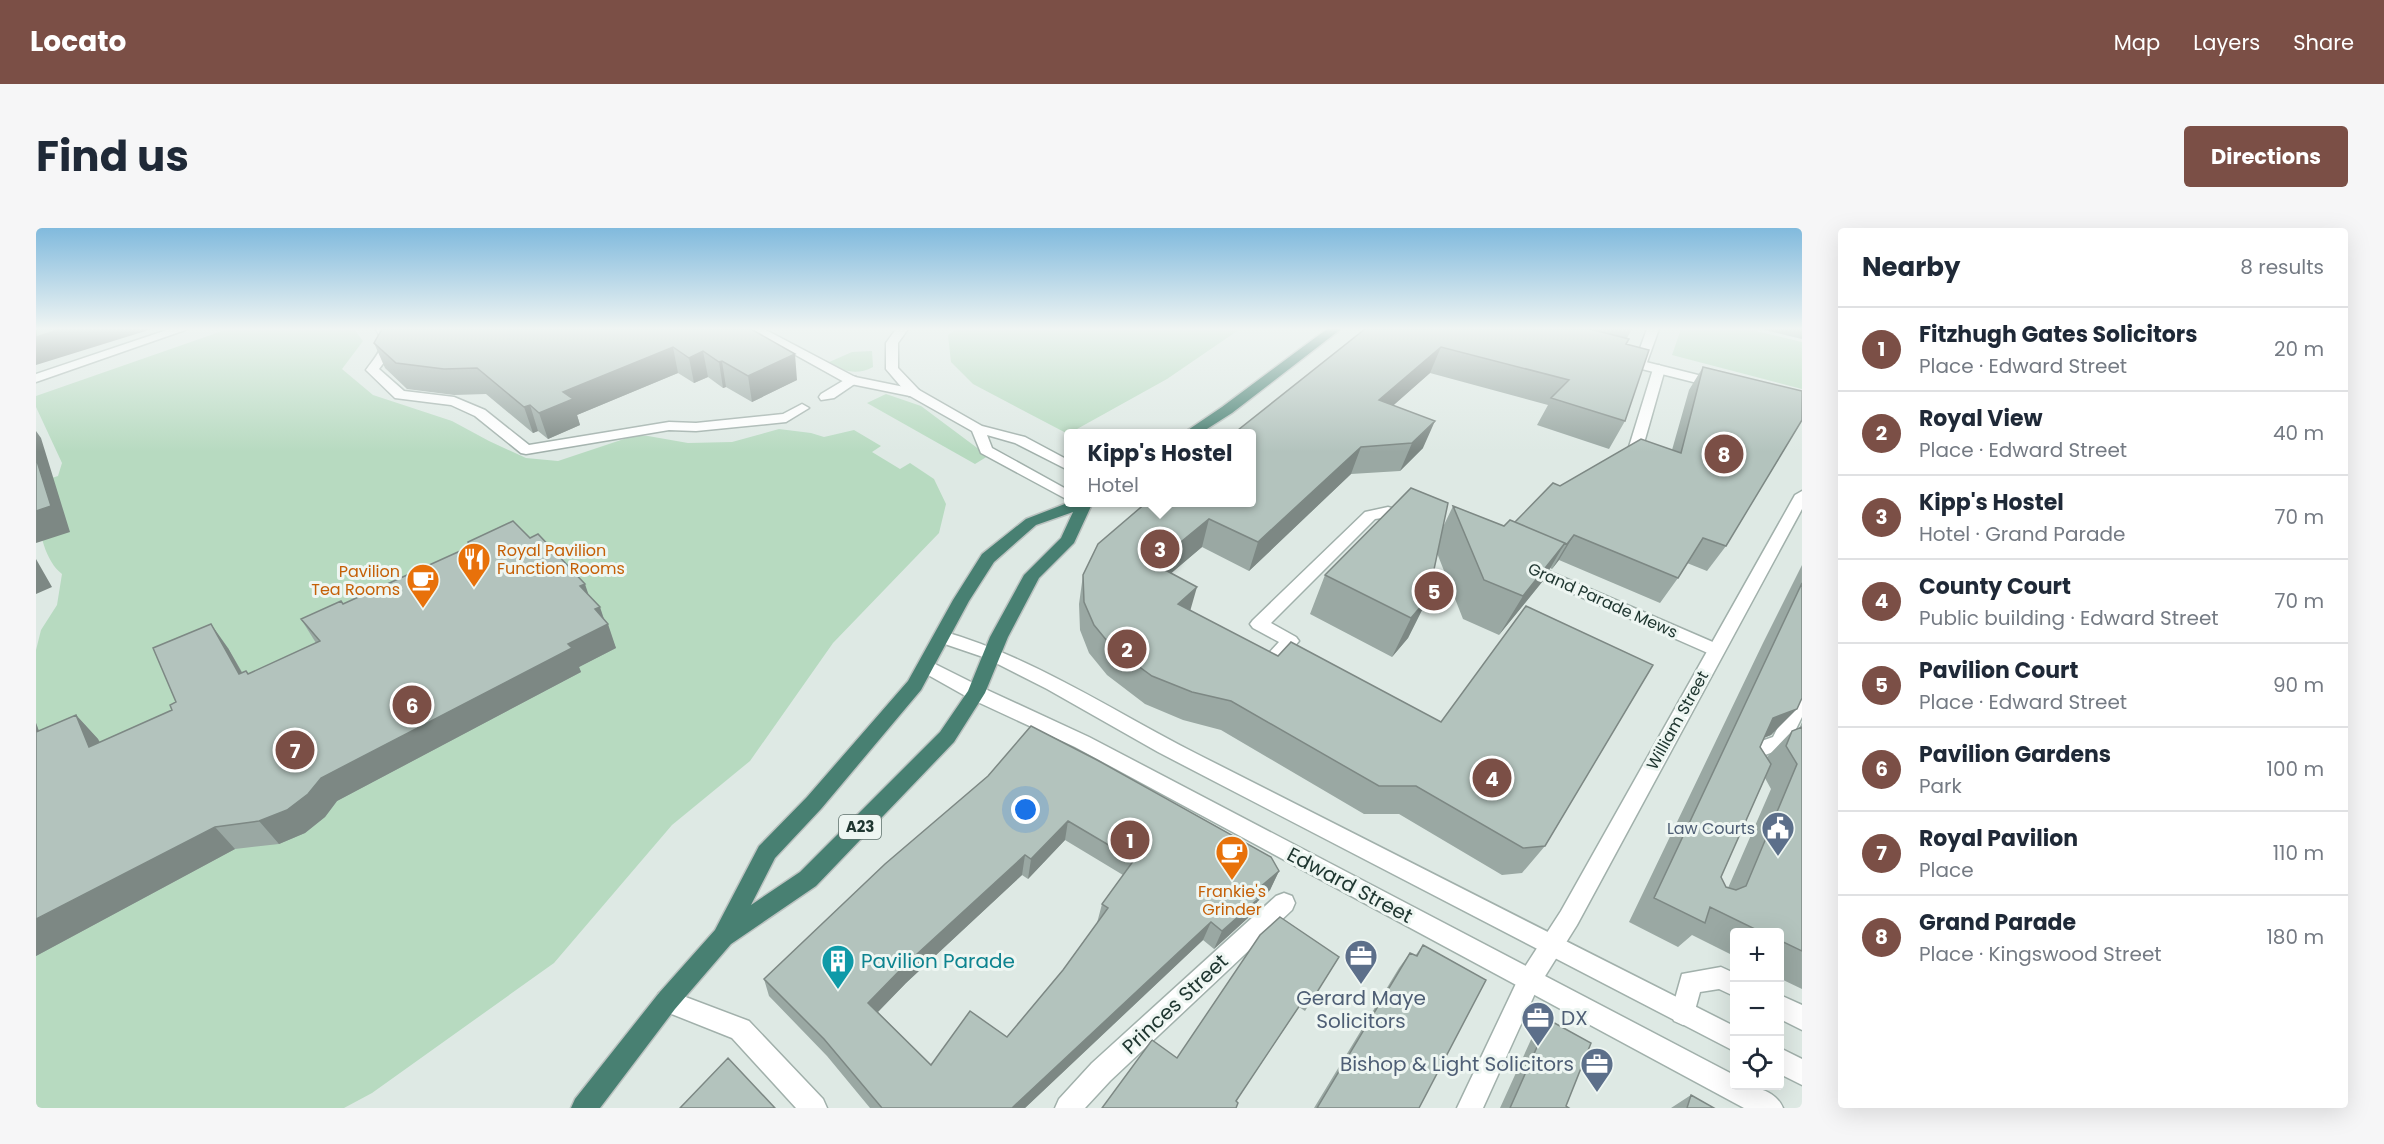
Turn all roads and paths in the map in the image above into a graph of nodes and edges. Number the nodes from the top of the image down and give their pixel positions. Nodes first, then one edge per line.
1 (60, 370) edge
2 (372, 370) edge
3 (832, 370) edge
4 (893, 370) edge
5 (1280, 370) edge
6 (1659, 370) edge
7 (1663, 370) edge
8 (36, 378) edge
9 (851, 380) junction
10 (1725, 386) edge
11 (914, 393) junction
12 (826, 397) dead end
13 (802, 408) dead end
14 (978, 429) junction
15 (1197, 429) edge
16 (1635, 450) edge
17 (1064, 464) edge
18 (1064, 494) edge
19 (1802, 495) edge
20 (1073, 507) edge
21 (1082, 507) edge
22 (1429, 525) edge
23 (1505, 557) edge
24 (942, 637) junction
25 (1716, 650) junction
26 (992, 654) junction
27 (927, 666) junction
28 (1262, 672) edge
29 (976, 693) junction
30 (1802, 698) edge
31 (1759, 788) edge
32 (1284, 903) dead end
33 (723, 937) junction
34 (1553, 946) junction
35 (1529, 981) junction
36 (1730, 983) edge
37 (667, 1001) junction
38 (1784, 1009) edge
39 (1683, 1013) junction
40 (1802, 1018) edge
41 (1730, 1037) edge
42 (1784, 1063) edge
43 (1802, 1072) edge
44 (584, 1108) edge
45 (814, 1108) edge
46 (1068, 1108) edge
47 (1470, 1108) edge
48 (1770, 1108) edge

1 - 8 street
2 - 13 street
3 - 9 street
4 - 11 street
5 - 15 highway
6 - 16 street
7 - 10 street
9 - 11 street
9 - 12 street
11 - 14 street
14 - 17 street
14 - 18 street
19 - 25 street, William Street
20 - 24 highway, A23
21 - 26 highway, A23
22 - 28 street
23 - 25 street, Grand Parade Mews
24 - 26 street
24 - 27 highway, A23
25 - 34 street, William Street
26 - 29 highway, A23
26 - 34 street
27 - 29 street, Edward Street
27 - 33 highway, A23
29 - 33 highway, A23
29 - 35 street, Edward Street
30 - 31 street
32 - 46 street, Princes Street
33 - 37 highway, A23
34 - 35 street, William Street
34 - 39 street
35 - 47 street, William Street
35 - 48 street, Edward Street
36 - 39 street
37 - 44 highway, A23
37 - 45 street
38 - 40 street
39 - 41 street
42 - 43 street

